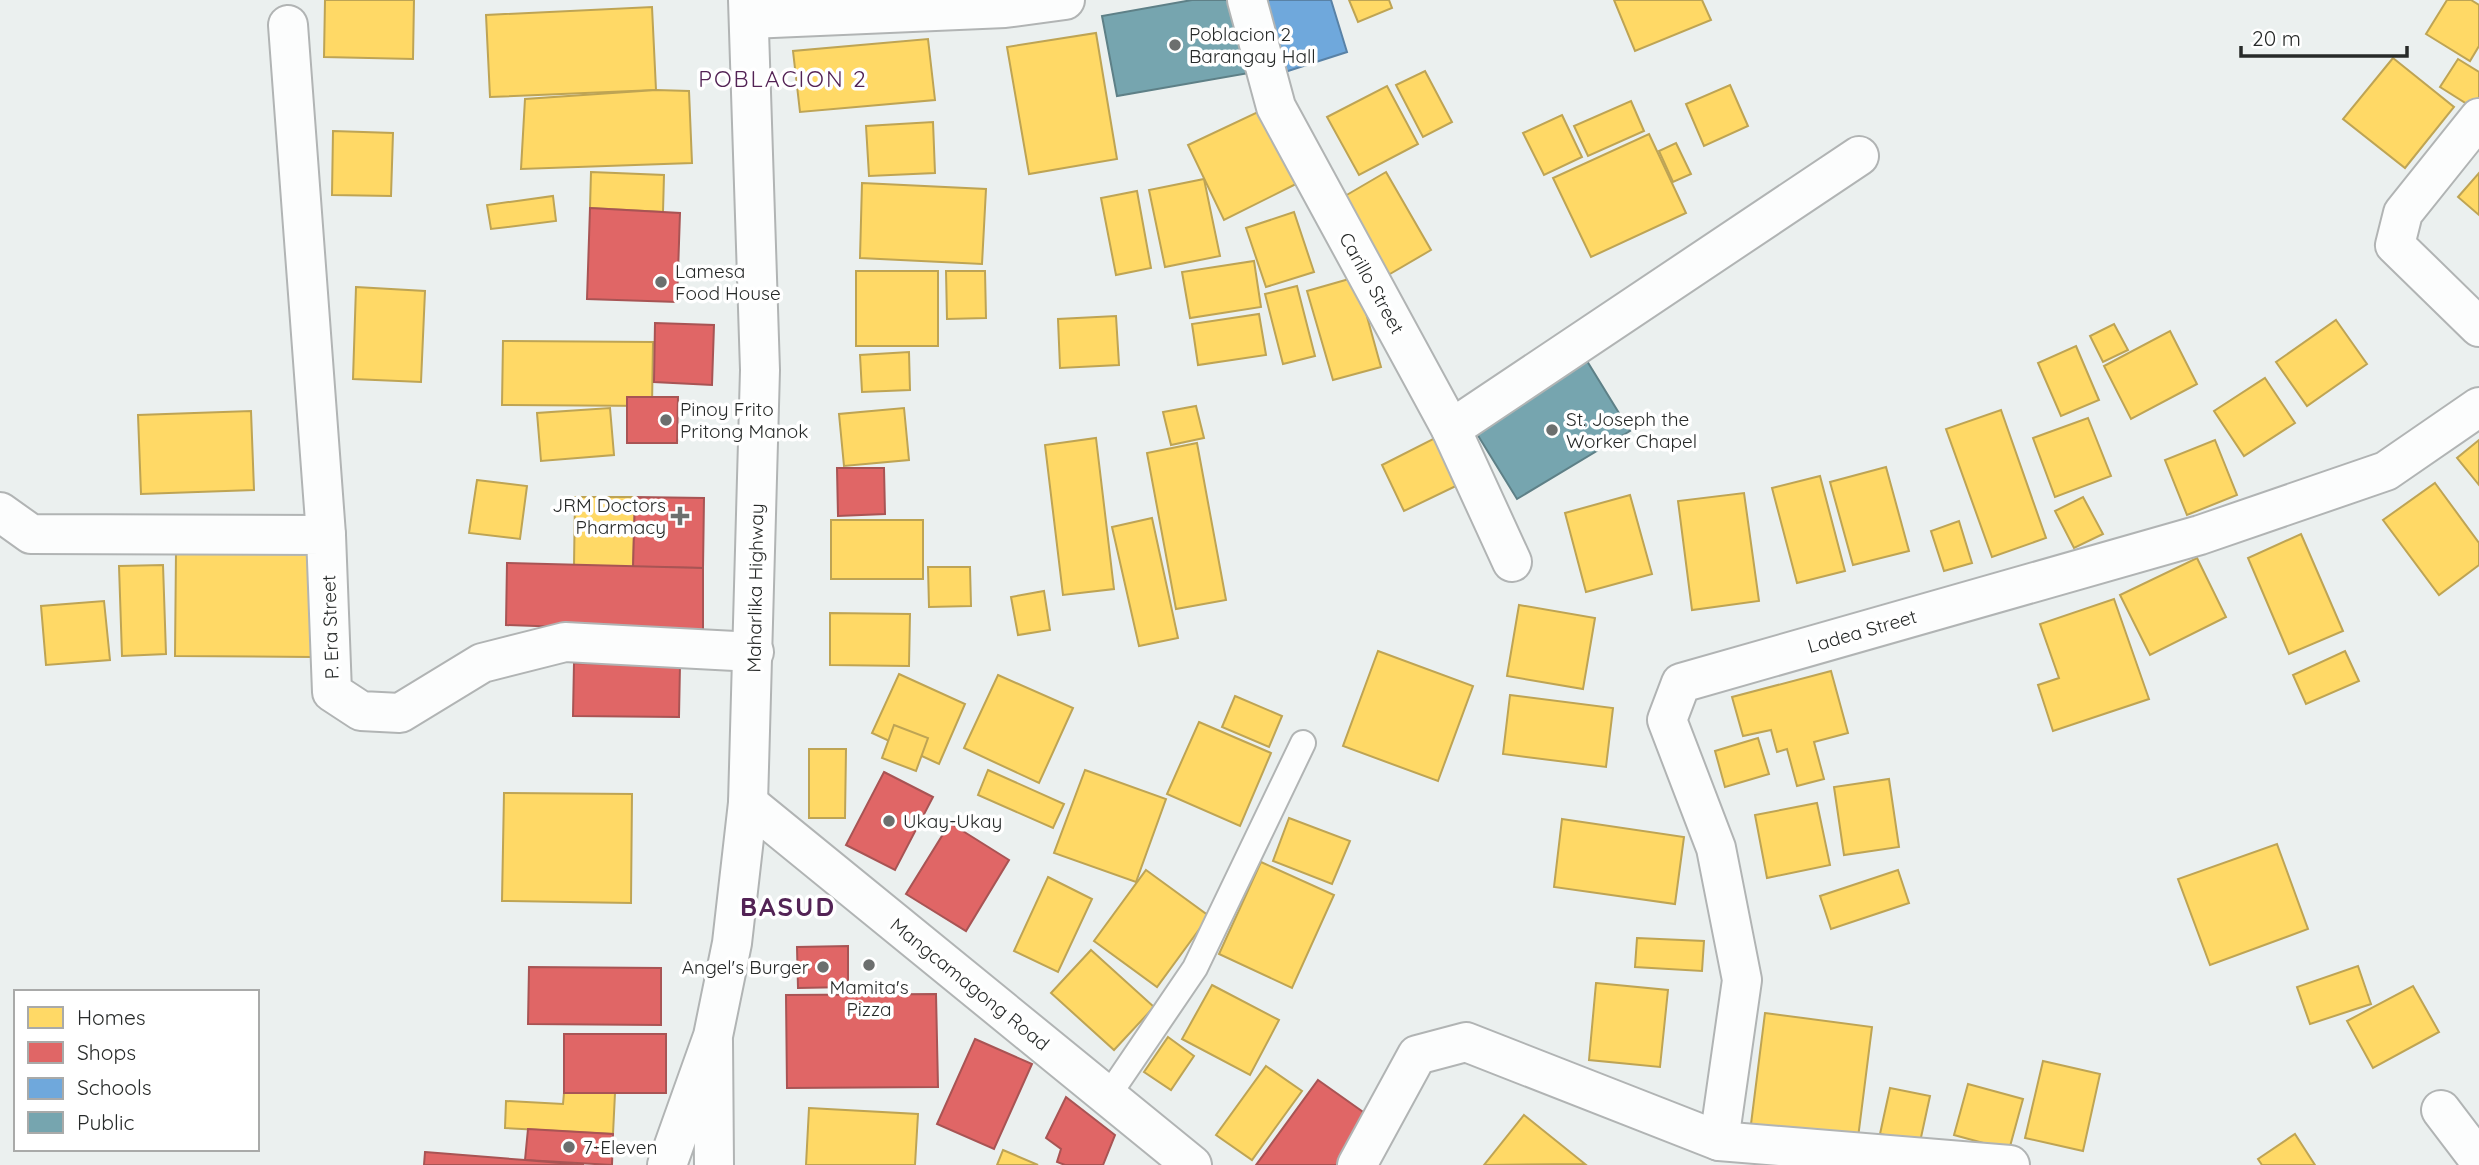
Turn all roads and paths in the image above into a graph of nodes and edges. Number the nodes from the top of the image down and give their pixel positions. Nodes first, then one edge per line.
1 (1065, 0) edge
2 (1247, 0) edge
3 (749, 9) edge
4 (288, 25) dead end
5 (2479, 118) edge
6 (1859, 156) dead end
7 (2479, 327) edge
8 (2479, 407) edge
9 (1451, 429) junction
10 (0, 513) edge
11 (326, 535) junction
12 (1513, 562) dead end
13 (754, 652) junction
14 (1303, 743) dead end
15 (748, 803) junction
16 (713, 1036) junction
17 (1108, 1096) junction
18 (2441, 1110) dead end
19 (1719, 1141) junction
20 (2479, 1160) edge
21 (667, 1165) edge
22 (714, 1165) edge
23 (1192, 1165) edge
24 (1357, 1165) edge
25 (2010, 1165) edge

1 - 3 main road
2 - 9 main road, Carillo Street
3 - 13 main road, Maharlika Highway
4 - 11 main road
5 - 7 main road
6 - 9 main road
8 - 19 main road, Ladea Street
9 - 12 main road, Carillo Street
10 - 11 main road
11 - 13 main road, P. Era Street
13 - 15 main road, Maharlika Highway
14 - 17 lane
15 - 16 main road, Maharlika Highway
15 - 17 main road, Mangcamagong Road
16 - 21 main road, Maharlika Highway
16 - 22 main road
17 - 23 main road, Mangcamagong Road
18 - 20 main road
19 - 24 main road
19 - 25 main road

